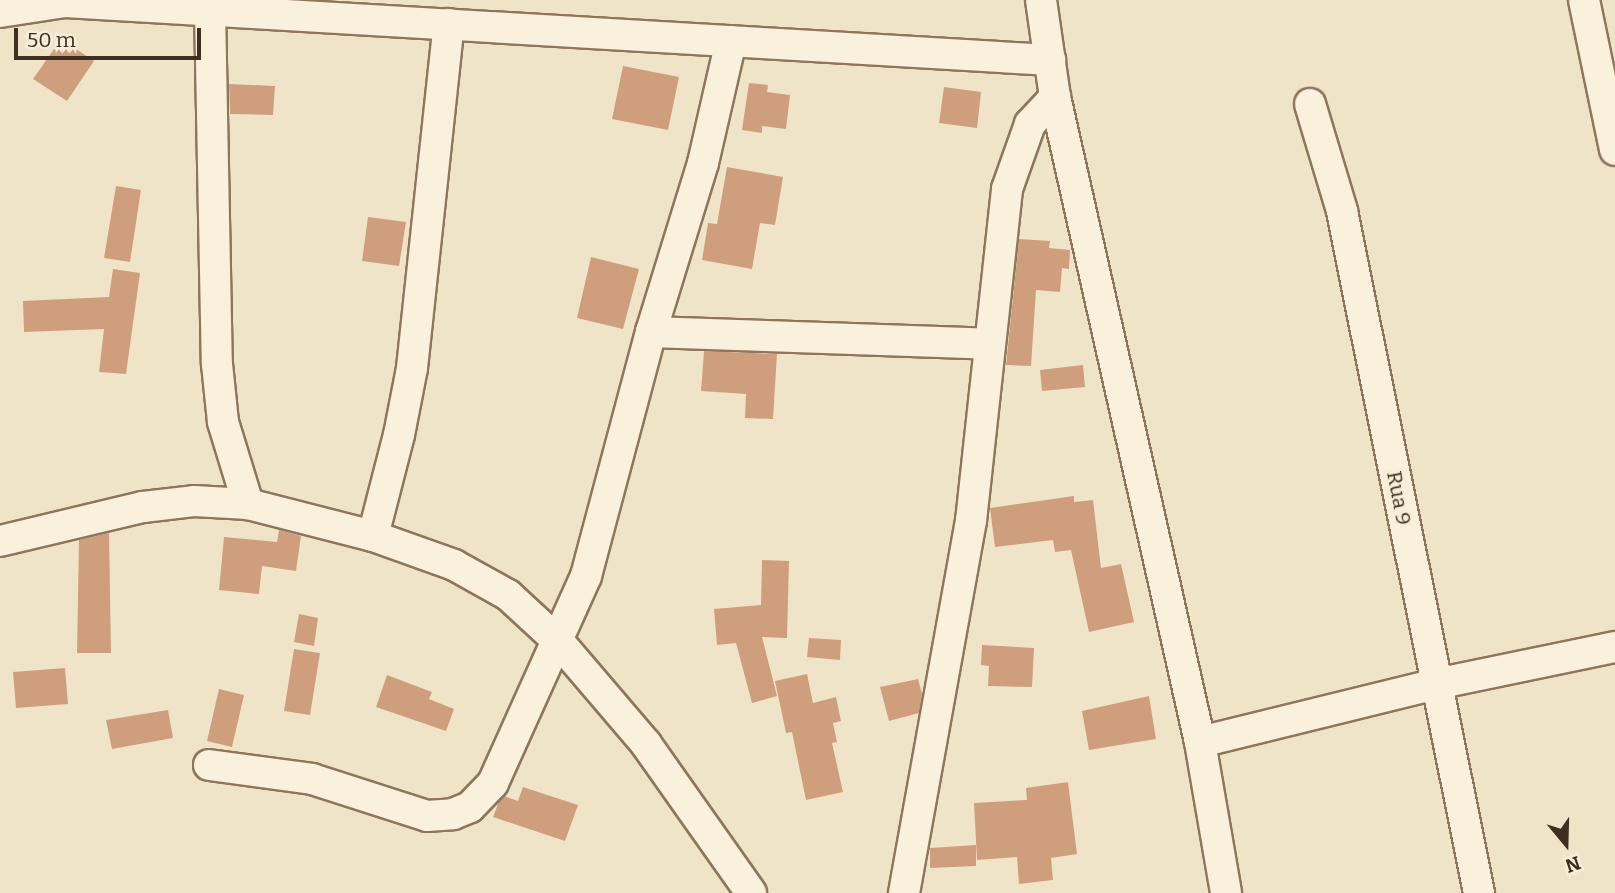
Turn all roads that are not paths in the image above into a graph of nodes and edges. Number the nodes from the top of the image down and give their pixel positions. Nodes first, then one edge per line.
1 (1041, 0) edge
2 (1584, 0) edge
3 (65, 1) edge
4 (210, 9) junction
5 (0, 12) edge
6 (449, 24) junction
7 (731, 41) junction
8 (1050, 60) junction
9 (1055, 97) junction
10 (1310, 104) dead end
11 (1615, 150) edge
12 (651, 332) junction
13 (989, 344) junction
14 (248, 504) junction
15 (373, 536) junction
16 (0, 541) edge
17 (559, 642) junction
18 (1615, 647) edge
19 (1436, 684) junction
20 (1200, 742) junction
21 (209, 765) dead end
22 (751, 893) edge
23 (904, 893) edge
24 (1226, 893) edge
25 (1479, 893) edge

1 - 8 street
2 - 11 street
3 - 4 street
3 - 5 street
4 - 6 street
4 - 14 street
6 - 7 street
6 - 15 street
7 - 8 street
7 - 12 street
8 - 9 street
9 - 13 street
9 - 20 street
10 - 19 street, Rua 9
12 - 13 street
12 - 17 street
13 - 23 street
14 - 15 street
14 - 16 street
15 - 17 street
17 - 21 street
17 - 22 street
18 - 19 street
19 - 20 street
19 - 25 street, Rua 9
20 - 24 street

